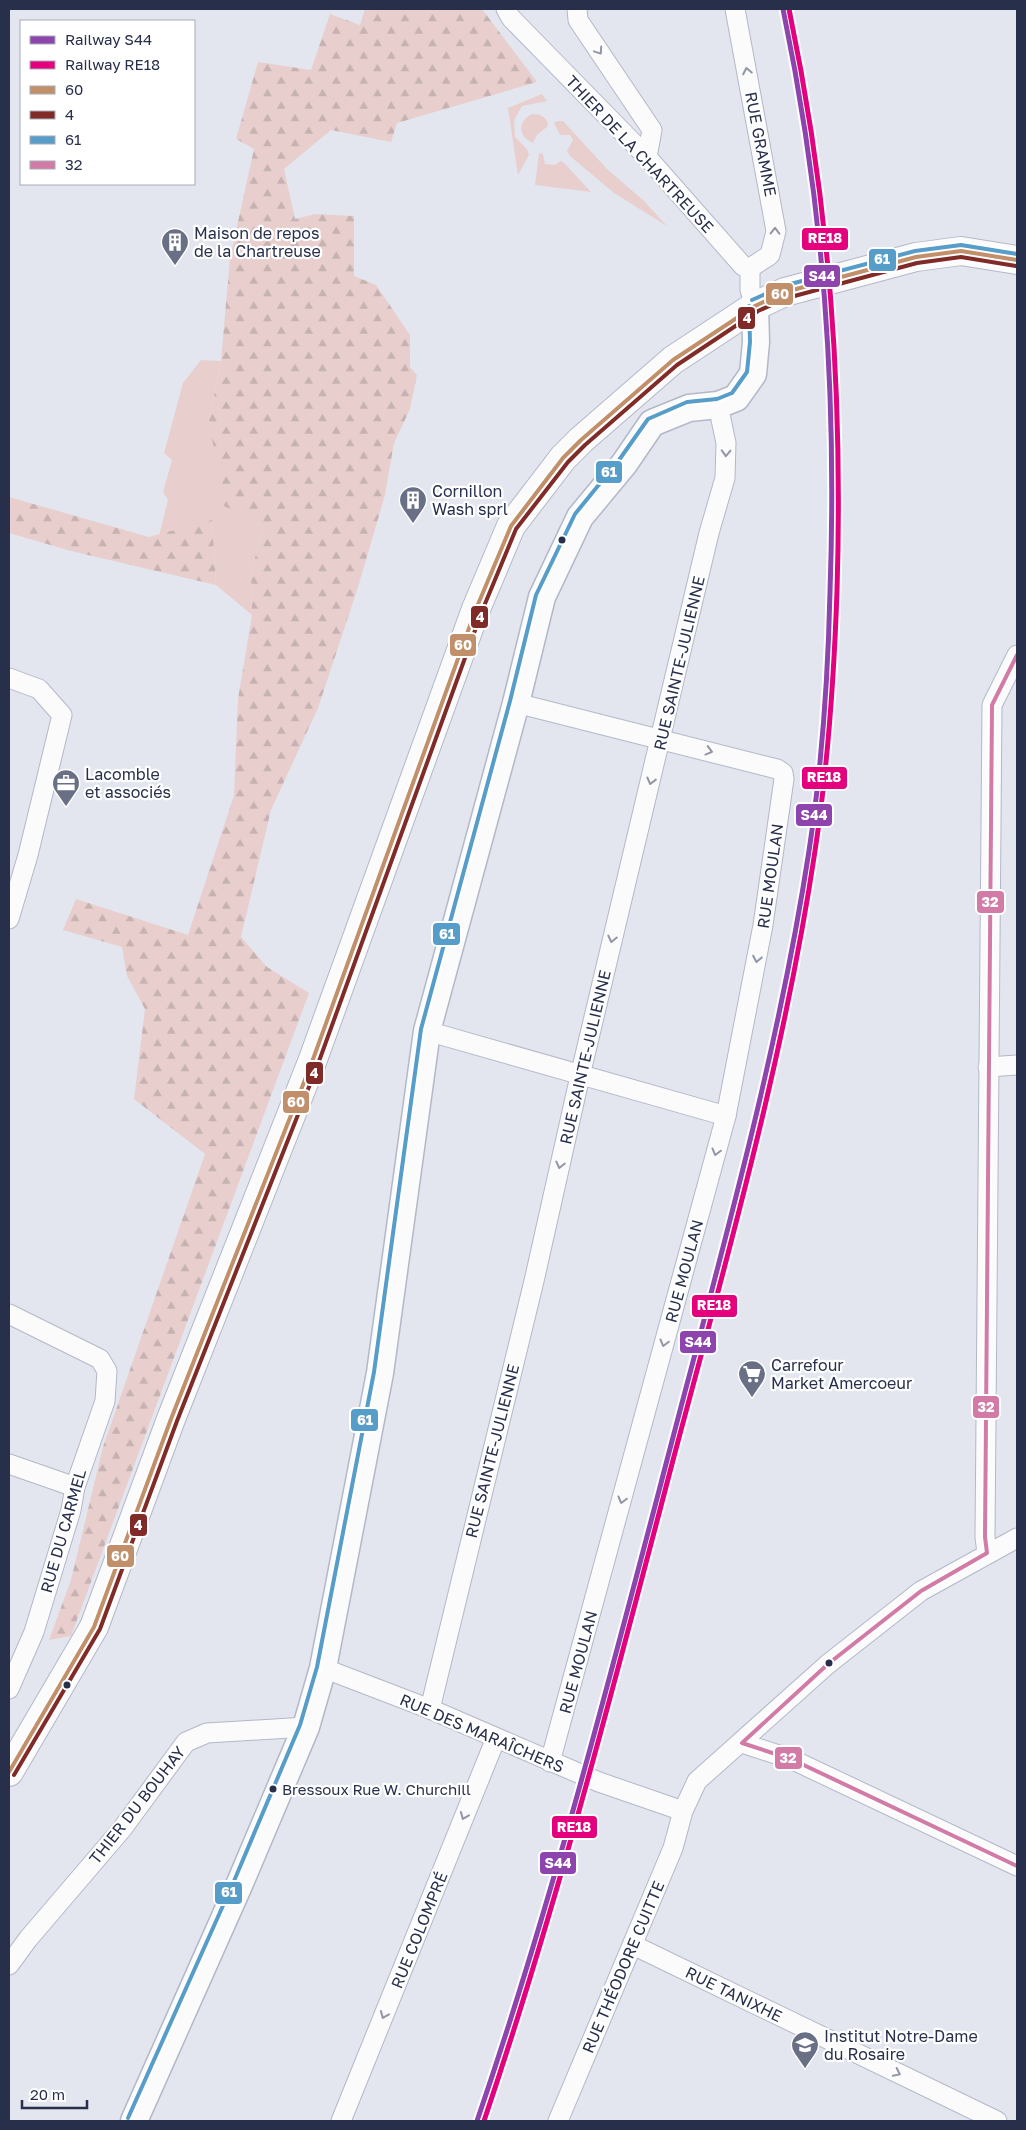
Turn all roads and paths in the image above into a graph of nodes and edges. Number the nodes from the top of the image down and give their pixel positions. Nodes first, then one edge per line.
1 (506, 9) edge
2 (577, 9) edge
3 (735, 9) edge
4 (647, 157) junction
5 (1017, 260) edge
6 (750, 268) junction
7 (755, 306) junction
8 (718, 405) junction
9 (1017, 655) edge
10 (9, 678) edge
11 (516, 703) junction
12 (662, 739) junction
13 (9, 919) edge
14 (427, 1031) junction
15 (1017, 1065) edge
16 (988, 1067) junction
17 (580, 1076) junction
18 (726, 1116) junction
19 (9, 1314) edge
20 (9, 1464) edge
21 (75, 1487) junction
22 (1017, 1538) edge
23 (987, 1553) junction
24 (323, 1668) junction
25 (9, 1689) edge
26 (430, 1709) junction
27 (306, 1727) junction
28 (496, 1738) junction
29 (742, 1743) junction
30 (550, 1762) junction
31 (9, 1772) edge
32 (683, 1811) junction
33 (1017, 1866) edge
34 (28, 1939) junction
35 (9, 1943) edge
36 (633, 1944) junction
37 (9, 1966) edge
38 (134, 2121) edge
39 (341, 2121) edge
40 (558, 2121) edge
41 (997, 2121) edge

1 - 4 street, THIER DE LA CHARTREUSE
2 -> 4 street
6 -> 3 street, RUE GRAMME
4 - 6 street, THIER DE LA CHARTREUSE
5 - 7 main road
6 - 7 street
7 - 8 main road
7 - 31 main road
8 - 11 main road
8 -> 12 street, RUE SAINTE-JULIENNE
9 - 16 street
10 - 13 street
11 - 12 street
11 - 14 main road
12 -> 17 street, RUE SAINTE-JULIENNE
12 -> 18 street, RUE MOULAN
14 - 17 street
14 - 24 main road
15 - 16 street
16 - 23 street
17 - 18 street
17 -> 26 street, RUE SAINTE-JULIENNE
18 -> 30 street, RUE MOULAN
19 - 21 street, RUE DU CARMEL
20 - 21 street
21 - 25 street, RUE DU CARMEL
22 - 23 street
23 - 29 street
24 - 26 street, RUE DES MARAÎCHERS
24 - 27 main road
26 - 28 street, RUE DES MARAÎCHERS
27 - 34 street, THIER DU BOUHAY
27 - 38 main road
28 - 30 street, RUE DES MARAÎCHERS
28 -> 39 street, RUE COLOMPRÉ
29 - 32 street
29 - 33 street
30 - 32 street, RUE DES MARAÎCHERS
32 - 36 street, RUE THÉODORE CUITTE
34 - 35 street
34 - 37 street, THIER DU BOUHAY
36 - 40 street, RUE THÉODORE CUITTE
36 -> 41 street, RUE TANIXHE

